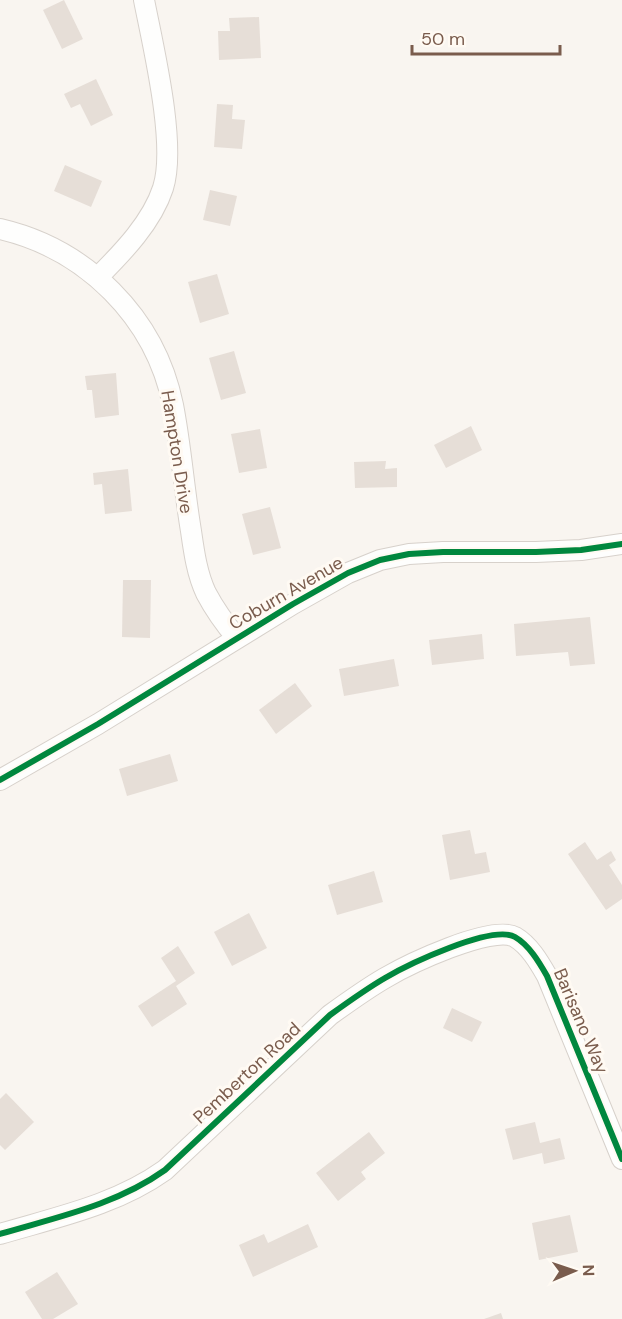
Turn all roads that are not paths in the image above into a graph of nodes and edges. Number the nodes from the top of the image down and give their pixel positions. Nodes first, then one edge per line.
1 (144, 0) edge
2 (0, 229) edge
3 (98, 277) junction
4 (622, 544) edge
5 (237, 638) junction
6 (0, 780) edge
7 (514, 936) joint
8 (622, 1159) edge
9 (0, 1234) edge

1 - 3 street
2 - 3 street, Hampton Drive
3 - 5 street, Hampton Drive
4 - 5 street, Coburn Avenue
5 - 6 street, Coburn Avenue
7 - 8 street, Barisano Way
7 - 9 street, Pemberton Road

